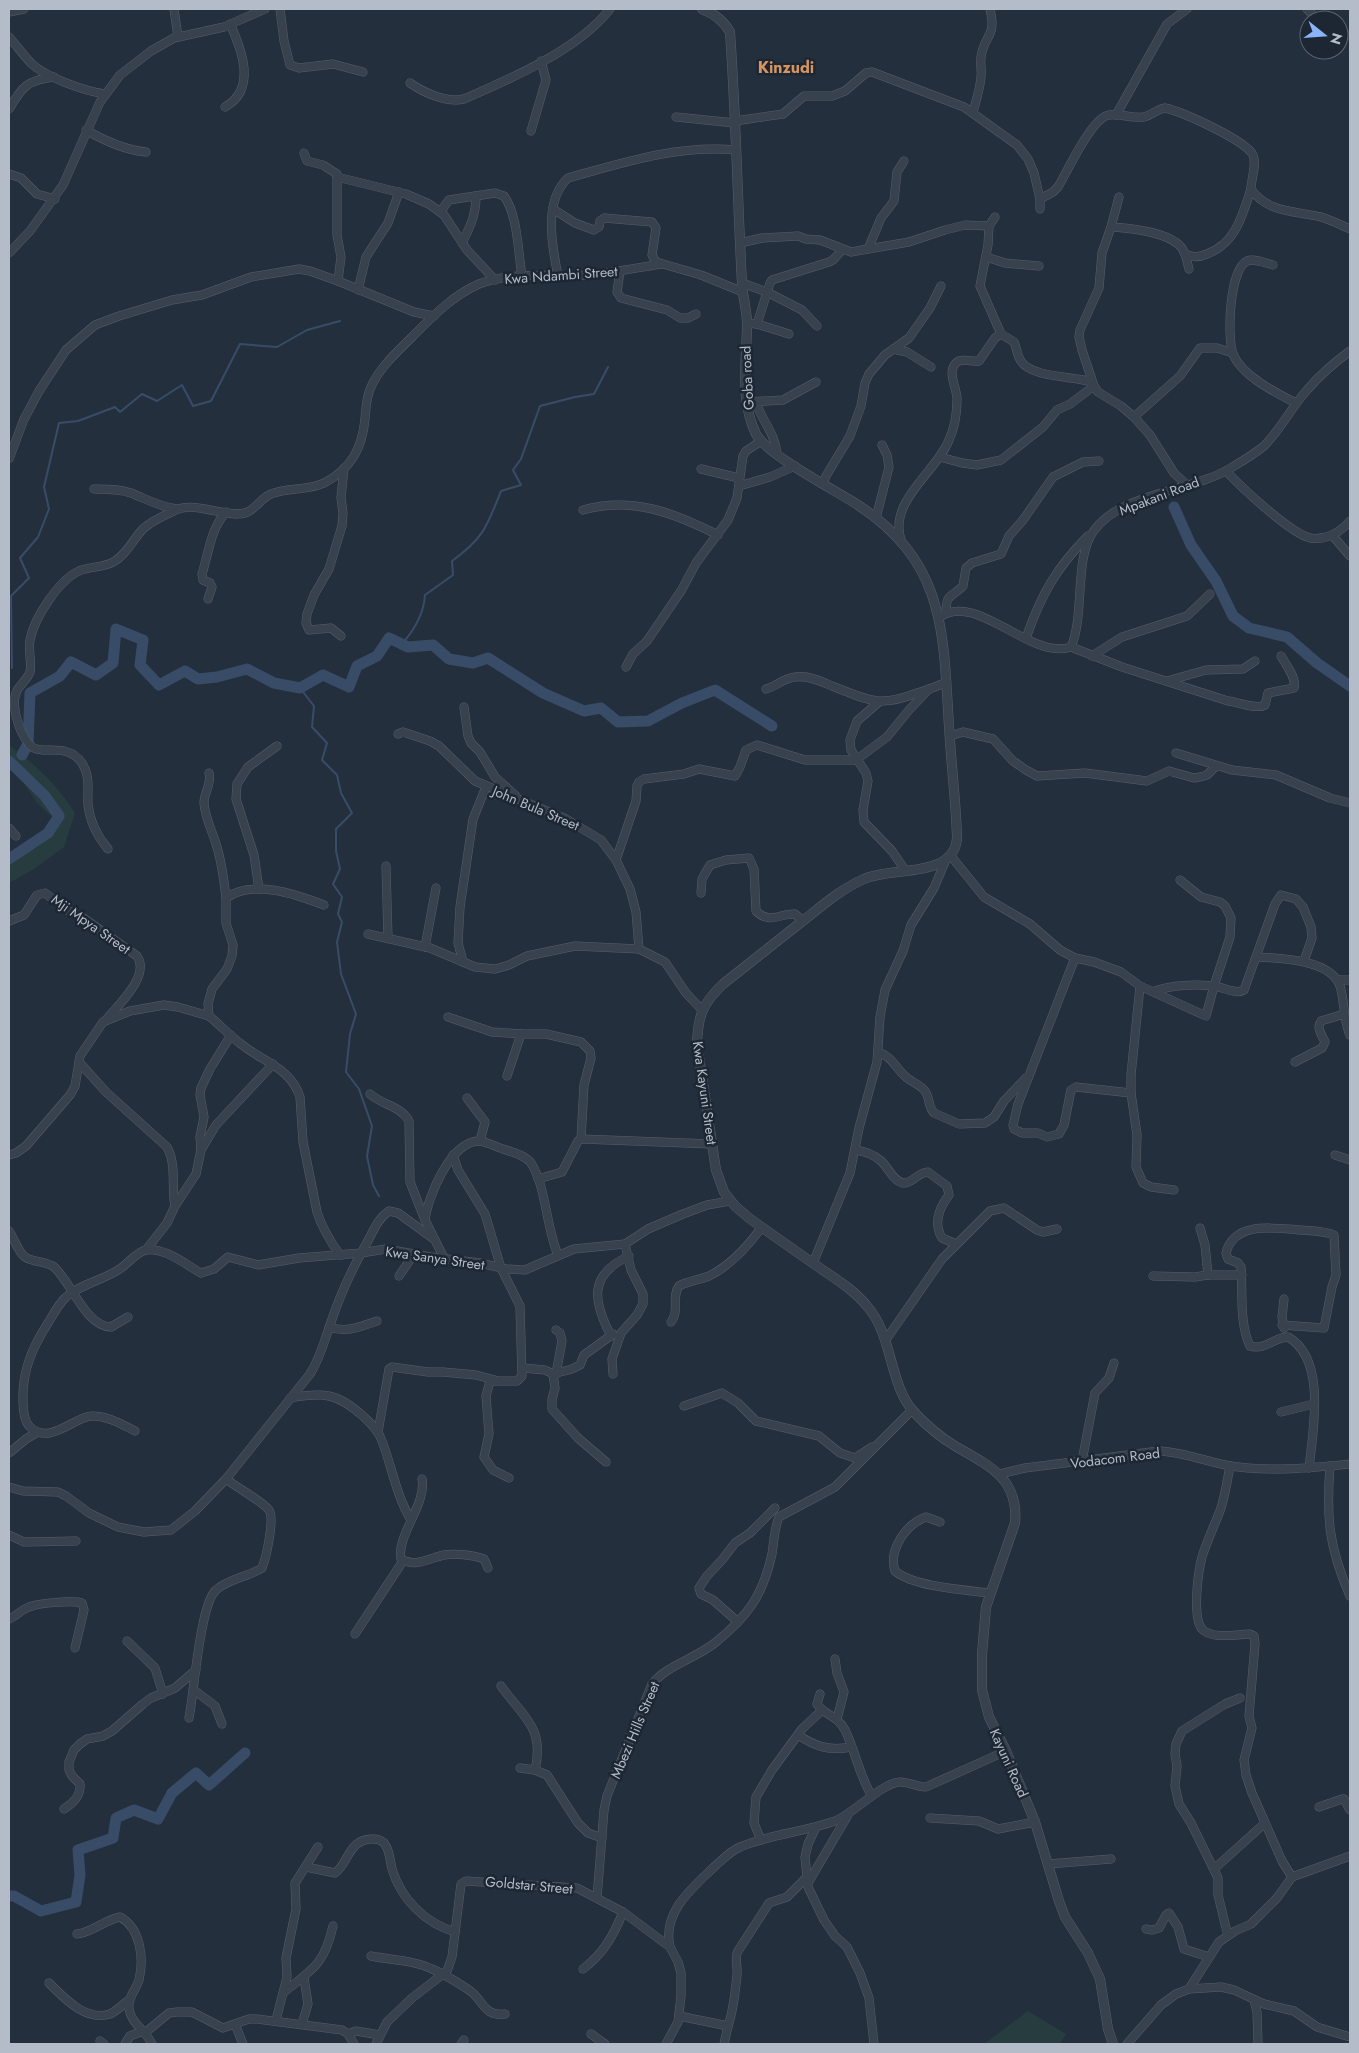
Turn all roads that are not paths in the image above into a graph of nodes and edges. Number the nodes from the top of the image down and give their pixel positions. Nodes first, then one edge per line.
1 (24, 9) edge
2 (174, 9) edge
3 (265, 9) edge
4 (280, 9) edge
5 (610, 9) edge
6 (702, 9) edge
7 (990, 9) edge
8 (1187, 9) edge
9 (714, 11) edge
10 (9, 12) edge
11 (230, 24) junction
12 (178, 36) junction
13 (9, 37) edge
14 (541, 61) junction
15 (364, 72) dead end
16 (54, 77) junction
17 (410, 83) dead end
18 (105, 94) junction
19 (225, 107) dead end
20 (9, 109) edge
21 (973, 112) junction
22 (1116, 115) junction
23 (676, 117) dead end
24 (735, 122) junction
25 (86, 130) junction
26 (532, 131) dead end
27 (736, 150) junction
28 (146, 152) dead end
29 (304, 153) dead end
30 (904, 161) dead end
31 (9, 174) edge
32 (337, 177) junction
33 (1251, 189) junction
34 (399, 192) junction
35 (476, 196) junction
36 (1119, 197) dead end
37 (54, 199) junction
38 (1040, 199) junction
39 (553, 209) junction
40 (1040, 209) dead end
41 (440, 212) junction
42 (995, 217) dead end
43 (989, 226) junction
44 (1111, 227) junction
45 (1350, 229) edge
46 (462, 243) junction
47 (740, 243) junction
48 (868, 249) junction
49 (842, 250) junction
50 (9, 253) edge
51 (1185, 254) junction
52 (986, 257) junction
53 (661, 264) junction
54 (1273, 265) dead end
55 (1038, 266) dead end
56 (1189, 269) dead end
57 (620, 271) junction
58 (522, 276) junction
59 (558, 276) junction
60 (495, 280) junction
61 (338, 281) junction
62 (941, 286) dead end
63 (743, 288) junction
64 (358, 290) junction
65 (767, 292) junction
66 (696, 314) dead end
67 (434, 316) junction
68 (747, 323) junction
69 (757, 324) junction
70 (817, 326) dead end
71 (790, 334) dead end
72 (1001, 334) junction
73 (893, 349) junction
74 (1350, 351) edge
75 (1233, 353) junction
76 (931, 367) dead end
77 (816, 382) dead end
78 (1093, 384) junction
79 (751, 402) junction
80 (1296, 403) junction
81 (1134, 417) junction
82 (761, 441) junction
83 (882, 445) dead end
84 (777, 454) junction
85 (940, 457) junction
86 (9, 458) edge
87 (1099, 461) dead end
88 (795, 466) junction
89 (344, 468) junction
90 (701, 469) dead end
91 (1226, 471) junction
92 (739, 482) junction
93 (823, 483) junction
94 (1187, 485) junction
95 (94, 489) dead end
96 (177, 509) junction
97 (583, 510) dead end
98 (226, 512) junction
99 (876, 518) junction
100 (1350, 521) edge
101 (1091, 534) junction
102 (718, 535) junction
103 (1332, 535) junction
104 (902, 543) junction
105 (1350, 556) edge
106 (1210, 594) dead end
107 (208, 599) dead end
108 (943, 615) junction
109 (340, 636) dead end
110 (1026, 638) junction
111 (1071, 647) junction
112 (1092, 656) junction
113 (1281, 656) dead end
114 (1255, 661) dead end
115 (626, 667) dead end
116 (946, 682) junction
117 (1167, 682) junction
118 (766, 689) dead end
119 (929, 689) junction
120 (879, 702) junction
121 (464, 707) dead end
122 (398, 734) dead end
123 (950, 736) junction
124 (278, 746) dead end
125 (1176, 753) dead end
126 (856, 760) junction
127 (1216, 766) junction
128 (209, 773) dead end
129 (486, 787) junction
130 (519, 800) junction
131 (1350, 803) edge
132 (9, 828) edge
133 (16, 836) dead end
134 (108, 849) dead end
135 (948, 859) junction
136 (616, 860) junction
137 (386, 866) dead end
138 (905, 870) junction
139 (1180, 880) dead end
140 (436, 888) dead end
141 (259, 889) junction
142 (701, 893) dead end
143 (226, 898) junction
144 (324, 905) dead end
145 (803, 920) junction
146 (9, 921) edge
147 (368, 934) dead end
148 (388, 938) junction
149 (425, 947) junction
150 (640, 950) junction
151 (1257, 957) junction
152 (1075, 958) junction
153 (1304, 961) junction
154 (463, 962) junction
155 (1337, 980) junction
156 (1350, 980) edge
157 (1140, 986) junction
158 (1214, 986) junction
159 (1155, 991) junction
160 (702, 1010) junction
161 (1344, 1014) junction
162 (209, 1016) junction
163 (448, 1017) dead end
164 (103, 1022) junction
165 (521, 1034) junction
166 (231, 1035) junction
167 (1350, 1035) edge
168 (879, 1053) junction
169 (79, 1062) junction
170 (1296, 1062) dead end
171 (273, 1064) junction
172 (507, 1076) dead end
173 (1029, 1076) junction
174 (1131, 1093) junction
175 (370, 1094) dead end
176 (468, 1098) dead end
177 (581, 1139) junction
178 (480, 1141) junction
179 (712, 1144) junction
180 (202, 1150) junction
181 (855, 1150) junction
182 (453, 1155) junction
183 (1335, 1155) dead end
184 (9, 1156) edge
185 (1350, 1160) edge
186 (538, 1179) junction
187 (1174, 1190) dead end
188 (730, 1201) junction
189 (175, 1206) junction
190 (425, 1220) junction
191 (762, 1227) junction
192 (1200, 1228) dead end
193 (1057, 1229) dead end
194 (9, 1231) edge
195 (434, 1239) junction
196 (625, 1244) junction
197 (956, 1244) junction
198 (146, 1250) junction
199 (361, 1254) junction
200 (414, 1254) junction
201 (342, 1255) junction
202 (558, 1255) junction
203 (629, 1256) junction
204 (444, 1258) junction
205 (813, 1263) junction
206 (501, 1268) junction
207 (1208, 1275) junction
208 (1242, 1275) junction
209 (399, 1276) dead end
210 (1152, 1276) dead end
211 (74, 1291) junction
212 (1284, 1298) dead end
213 (128, 1317) dead end
214 (376, 1321) dead end
215 (671, 1322) dead end
216 (629, 1324) junction
217 (1282, 1324) junction
218 (328, 1327) junction
219 (556, 1330) dead end
220 (611, 1336) junction
221 (1288, 1337) junction
222 (885, 1341) junction
223 (1114, 1363) dead end
224 (523, 1368) junction
225 (555, 1374) junction
226 (613, 1374) dead end
227 (495, 1380) junction
228 (290, 1398) junction
229 (1314, 1404) junction
230 (684, 1406) dead end
231 (912, 1410) junction
232 (1281, 1412) dead end
233 (135, 1431) dead end
234 (38, 1432) junction
235 (378, 1432) junction
236 (878, 1444) junction
237 (9, 1453) edge
238 (1082, 1460) junction
239 (606, 1462) dead end
240 (1350, 1464) edge
241 (1230, 1466) junction
242 (1330, 1466) junction
243 (1309, 1468) junction
244 (1000, 1474) junction
245 (509, 1478) dead end
246 (422, 1479) dead end
247 (226, 1480) junction
248 (9, 1487) edge
249 (775, 1508) dead end
250 (411, 1520) junction
251 (940, 1522) dead end
252 (9, 1535) edge
253 (76, 1541) dead end
254 (403, 1561) junction
255 (488, 1568) dead end
256 (990, 1593) junction
257 (1350, 1596) edge
258 (9, 1619) edge
259 (738, 1622) junction
260 (355, 1634) dead end
261 (127, 1641) dead end
262 (75, 1648) dead end
263 (835, 1659) dead end
264 (196, 1670) junction
265 (501, 1686) dead end
266 (194, 1690) junction
267 (163, 1694) junction
268 (820, 1694) dead end
269 (1240, 1698) dead end
270 (821, 1711) junction
271 (188, 1718) dead end
272 (837, 1719) junction
273 (222, 1724) dead end
274 (798, 1735) junction
275 (851, 1747) junction
276 (1006, 1751) junction
277 (520, 1768) dead end
278 (535, 1770) junction
279 (872, 1796) junction
280 (1319, 1807) dead end
281 (64, 1809) dead end
282 (1350, 1810) edge
283 (848, 1815) junction
284 (930, 1818) dead end
285 (1035, 1822) junction
286 (1265, 1823) junction
287 (816, 1827) junction
288 (602, 1838) junction
289 (761, 1840) junction
290 (318, 1847) dead end
291 (1350, 1856) edge
292 (1112, 1859) dead end
293 (1048, 1864) junction
294 (306, 1868) junction
295 (1214, 1869) junction
296 (1292, 1877) junction
297 (807, 1881) junction
298 (597, 1898) junction
299 (623, 1912) junction
300 (333, 1926) dead end
301 (1146, 1929) dead end
302 (455, 1932) junction
303 (77, 1934) dead end
304 (1228, 1936) junction
305 (670, 1947) junction
306 (371, 1956) dead end
307 (1209, 1957) junction
308 (583, 1969) dead end
309 (443, 1975) junction
310 (304, 1978) junction
311 (49, 1983) dead end
312 (1189, 1989) junction
313 (283, 1993) junction
314 (129, 2000) junction
315 (1254, 2000) junction
316 (504, 2014) dead end
317 (679, 2016) junction
318 (276, 2020) junction
319 (235, 2024) junction
320 (302, 2024) junction
321 (728, 2026) junction
322 (145, 2032) junction
323 (348, 2034) junction
324 (591, 2034) dead end
325 (380, 2035) junction
326 (1350, 2037) edge
327 (125, 2044) edge
328 (152, 2044) edge
329 (243, 2044) edge
330 (354, 2044) edge
331 (376, 2044) edge
332 (605, 2044) edge
333 (666, 2044) edge
334 (724, 2044) edge
335 (874, 2044) edge
336 (1113, 2044) edge
337 (1127, 2044) edge
338 (1258, 2044) edge

1 - 10 street
2 - 12 street
3 - 11 street
4 - 15 street
5 - 14 street
6 - 9 street, Goba road
7 - 21 street
8 - 22 street
9 - 24 street, Goba road
11 - 12 street
11 - 19 street
12 - 18 street
13 - 16 street
14 - 17 street
14 - 26 street
16 - 18 street
16 - 20 street
18 - 25 street
21 - 24 street
21 - 38 street
22 - 33 street
22 - 38 street
23 - 24 street
24 - 27 street, Goba road
25 - 28 street
25 - 37 street
27 - 39 street
27 - 47 street, Goba road
29 - 32 street
30 - 48 street
31 - 37 street
32 - 34 street
32 - 61 street
33 - 45 street
33 - 51 street
34 - 41 street
34 - 64 street
35 - 41 street
35 - 46 street
35 - 58 street
36 - 44 street
37 - 50 street
38 - 40 street
39 - 53 street
39 - 59 street
41 - 46 street
42 - 43 street
43 - 48 street
43 - 52 street
44 - 51 street
44 - 78 street
46 - 60 street
47 - 49 street
47 - 63 street, Goba road
48 - 49 street
49 - 65 street
51 - 56 street
52 - 55 street
52 - 72 street
53 - 57 street, Kwa Ndambi Street
53 - 63 street, Kwa Ndambi Street
54 - 75 street
57 - 59 street, Kwa Ndambi Street
57 - 66 street
58 - 59 street, Kwa Ndambi Street
58 - 60 street, Kwa Ndambi Street
60 - 67 street, Kwa Ndambi Street
61 - 64 street
61 - 86 street
62 - 73 street
63 - 65 street, Kwa Ndambi Street
63 - 68 street, Goba road
64 - 67 street
65 - 69 street
65 - 70 street, Kwa Ndambi Street
67 - 89 street, Kwa Ndambi Street
68 - 69 street
68 - 79 street, Goba road
69 - 71 street
72 - 78 street
72 - 85 street
73 - 76 street
73 - 93 street
74 - 80 street, Mpakani Road
75 - 80 street
75 - 81 street
77 - 79 street
78 - 81 street
78 - 85 street
79 - 82 street, Goba road
79 - 84 street
80 - 91 street, Mpakani Road
81 - 94 street
82 - 84 street, Goba road
82 - 92 street
83 - 99 street
84 - 88 street, Goba road
85 - 104 street
87 - 108 street
88 - 92 street
88 - 93 street, Goba road
89 - 98 street, Kwa Ndambi Street
89 - 109 street
90 - 92 street
91 - 94 street, Mpakani Road
91 - 103 street
92 - 102 street
93 - 99 street, Goba road
94 - 101 street, Mpakani Road
95 - 96 street
96 - 98 street, Kwa Ndambi Street
96 - 134 street, Kwa Ndambi Street
97 - 102 street
98 - 107 street
99 - 104 street, Goba road
100 - 103 street
101 - 110 street, Mpakani Road
101 - 111 street
102 - 115 street
103 - 105 street
104 - 108 street, Goba road
106 - 112 street
108 - 110 street
108 - 116 street, Goba road
110 - 111 street
111 - 112 street
112 - 117 street
113 - 117 street
114 - 117 street
116 - 119 street
116 - 123 street, Goba road
118 - 120 street
119 - 120 street
119 - 126 street
120 - 126 street
121 - 130 street
122 - 129 street, John Bula Street
123 - 127 street
123 - 135 street
124 - 141 street
125 - 127 street
126 - 136 street
126 - 138 street
127 - 131 street
128 - 143 street
129 - 130 street, John Bula Street
129 - 154 street
130 - 136 street, John Bula Street
132 - 133 street
135 - 138 street, Kwa Kayuni Street
135 - 152 street
135 - 168 street
136 - 150 street, John Bula Street
137 - 148 street
138 - 145 street, Kwa Kayuni Street
139 - 158 street
140 - 149 street
141 - 143 street
141 - 144 street
142 - 145 street
143 - 162 street
145 - 160 street, Kwa Kayuni Street
146 - 164 street, Mji Mpya Street
147 - 148 street
148 - 149 street
149 - 154 street
150 - 154 street
150 - 160 street
151 - 153 street
151 - 153 street
151 - 158 street
152 - 157 street
152 - 173 street
153 - 155 street
155 - 156 street
155 - 161 street
157 - 159 street
157 - 174 street
158 - 159 street
158 - 159 street
160 - 179 street, Kwa Kayuni Street
161 - 167 street
161 - 170 street
162 - 164 street
162 - 166 street
163 - 165 street
164 - 169 street
165 - 172 street
165 - 177 street
166 - 171 street
166 - 180 street
168 - 173 street
168 - 181 street
169 - 184 street
169 - 189 street
171 - 180 street
171 - 201 street
173 - 174 street
174 - 187 street
175 - 190 street
176 - 178 street
177 - 179 street
177 - 186 street
178 - 182 street
178 - 186 street
179 - 188 street, Kwa Kayuni Street
180 - 189 street
181 - 197 street
181 - 205 street
182 - 190 street
182 - 206 street
183 - 185 street
186 - 202 street
188 - 191 street, Kwa Kayuni Street
188 - 196 street, Kwa Sanya Street
189 - 198 street
190 - 195 street
191 - 205 street, Kwa Kayuni Street
191 - 215 street
192 - 207 street
193 - 197 street
194 - 211 street
195 - 199 street
195 - 204 street
196 - 202 street, Kwa Sanya Street
196 - 203 street
197 - 222 street
198 - 201 street, Kwa Sanya Street
198 - 211 street
199 - 200 street, Kwa Sanya Street
199 - 201 street, Kwa Sanya Street
199 - 218 street
200 - 204 street, Kwa Sanya Street
200 - 209 street
202 - 206 street, Kwa Sanya Street
203 - 216 street
203 - 220 street
204 - 206 street, Kwa Sanya Street
205 - 222 street, Kwa Kayuni Street
206 - 224 street
207 - 208 street
207 - 210 street
208 - 217 street
208 - 221 street
211 - 213 street
211 - 234 street
212 - 217 street
214 - 218 street
216 - 220 street
216 - 226 street
217 - 221 street
218 - 228 street
219 - 225 street
220 - 225 street
221 - 229 street
222 - 231 street, Kwa Kayuni Street
223 - 238 street
224 - 225 street
224 - 227 street
225 - 239 street
227 - 235 street
227 - 245 street
228 - 235 street
228 - 247 street
229 - 232 street
229 - 243 street
230 - 236 street
231 - 236 street, Mbezi Hills Street
231 - 244 street, Kwa Kayuni Street
233 - 234 street
234 - 237 street
235 - 250 street
236 - 259 street, Mbezi Hills Street
238 - 241 street, Vodacom Road
238 - 244 street, Vodacom Road
240 - 242 street, Vodacom Road
241 - 243 street, Vodacom Road
241 - 286 street
242 - 243 street, Vodacom Road
242 - 257 street
244 - 256 street, Kayuni Road
246 - 250 street
247 - 248 street
247 - 264 street
249 - 259 street
250 - 254 street
251 - 256 street
252 - 253 street
254 - 255 street
254 - 260 street
256 - 276 street, Kayuni Road
258 - 262 street
259 - 288 street, Mbezi Hills Street
261 - 267 street
263 - 272 street
264 - 266 street
264 - 267 street
265 - 278 street
266 - 271 street
266 - 273 street
267 - 281 street
268 - 270 street
269 - 295 street
270 - 272 street
270 - 274 street
272 - 275 street
274 - 275 street
274 - 289 street
275 - 279 street
276 - 279 street
276 - 285 street, Kayuni Road
277 - 278 street
278 - 288 street
279 - 283 street
280 - 282 street
283 - 287 street
283 - 297 street
284 - 285 street
285 - 293 street, Kayuni Road
286 - 295 street
286 - 296 street
287 - 289 street
287 - 297 street
288 - 298 street, Mbezi Hills Street
289 - 305 street
290 - 294 street
291 - 296 street
292 - 293 street
293 - 336 street, Kayuni Road
294 - 302 street
294 - 313 street
295 - 304 street
296 - 304 street
297 - 321 street
297 - 335 street
298 - 299 street, Goldstar Street
298 - 302 street, Goldstar Street
299 - 305 street, Goldstar Street
299 - 308 street
300 - 310 street
301 - 307 street
302 - 309 street, Goldstar Street
303 - 314 street
304 - 307 street
305 - 317 street, Goldstar Street
306 - 309 street
307 - 312 street
309 - 316 street
309 - 325 street, Goldstar Street
310 - 313 street
310 - 320 street
311 - 314 street
312 - 315 street
312 - 337 street
313 - 318 street
314 - 322 street
315 - 326 street
315 - 338 street
317 - 321 street
317 - 333 street, Goldstar Street
318 - 319 street
318 - 320 street
319 - 322 street
319 - 329 street
320 - 323 street
321 - 334 street
322 - 327 street
322 - 328 street
323 - 325 street
323 - 330 street
324 - 332 street
325 - 331 street, Goldstar Street

